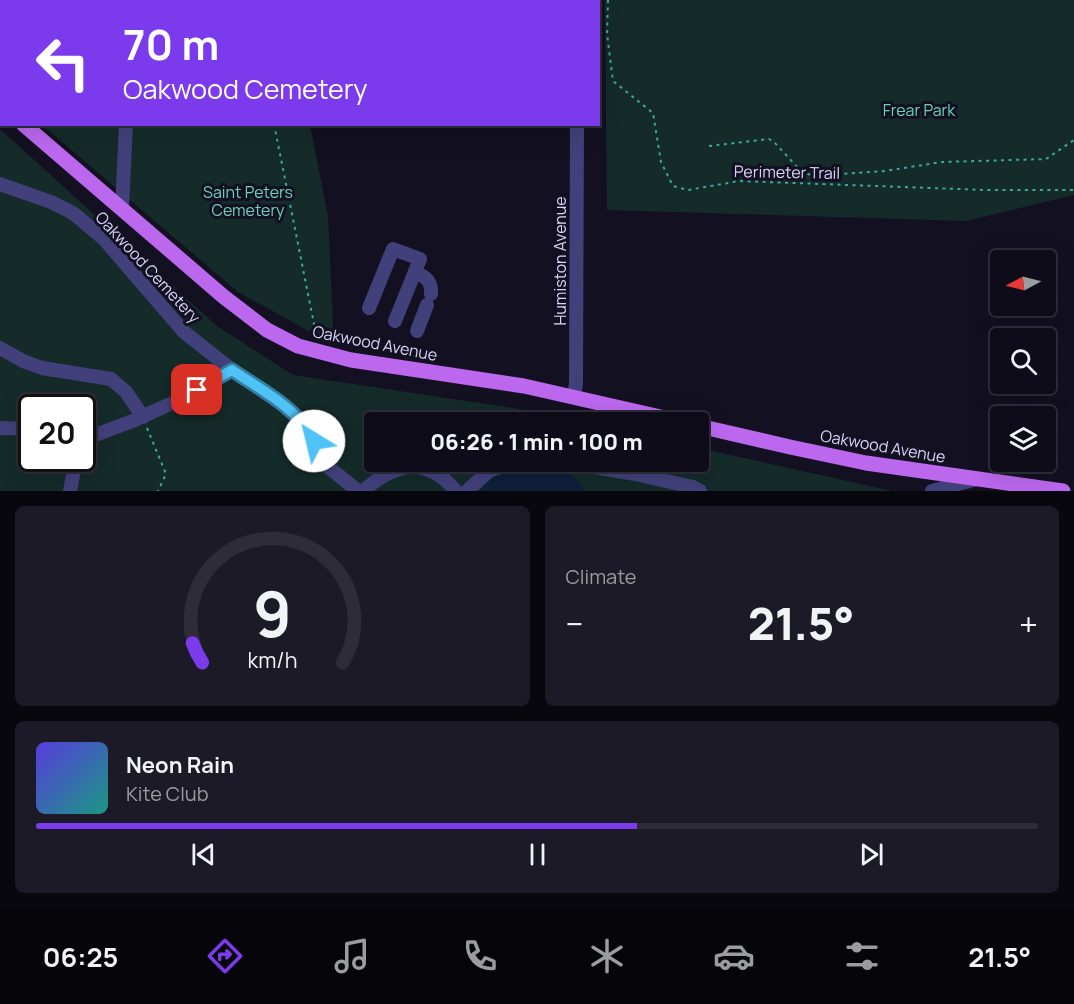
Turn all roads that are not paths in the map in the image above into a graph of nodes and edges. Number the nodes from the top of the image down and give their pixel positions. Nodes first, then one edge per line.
1 (25, 126) edge
2 (126, 126) edge
3 (577, 126) edge
4 (0, 184) edge
5 (122, 209) junction
6 (415, 272) junction
7 (369, 308) dead end
8 (394, 321) dead end
9 (417, 331) dead end
10 (0, 348) edge
11 (232, 370) junction
12 (573, 397) junction
13 (639, 412) edge
14 (143, 417) junction
15 (0, 428) edge
16 (709, 428) edge
17 (18, 429) edge
18 (96, 435) edge
19 (74, 472) edge
20 (487, 472) edge
21 (623, 472) edge
22 (977, 479) junction
23 (70, 491) edge
24 (358, 491) edge
25 (363, 491) edge
26 (456, 491) edge
27 (466, 491) edge
28 (700, 491) edge
29 (932, 491) edge
30 (1063, 491) edge

1 - 5 main road, Oakwood Avenue
2 - 5 street
3 - 12 street, Humiston Avenue
4 - 11 street, Oakwood Cemetery
5 - 12 main road, Oakwood Avenue
6 - 7 street
6 - 8 street
6 - 9 street
10 - 14 street
11 - 14 street
11 - 24 street, Oakwood Cemetery
12 - 13 main road, Oakwood Avenue
14 - 18 street
15 - 17 street
16 - 22 main road, Oakwood Avenue
19 - 23 street
20 - 27 street
21 - 28 street
22 - 29 street
22 - 30 main road, Oakwood Avenue
25 - 26 street

